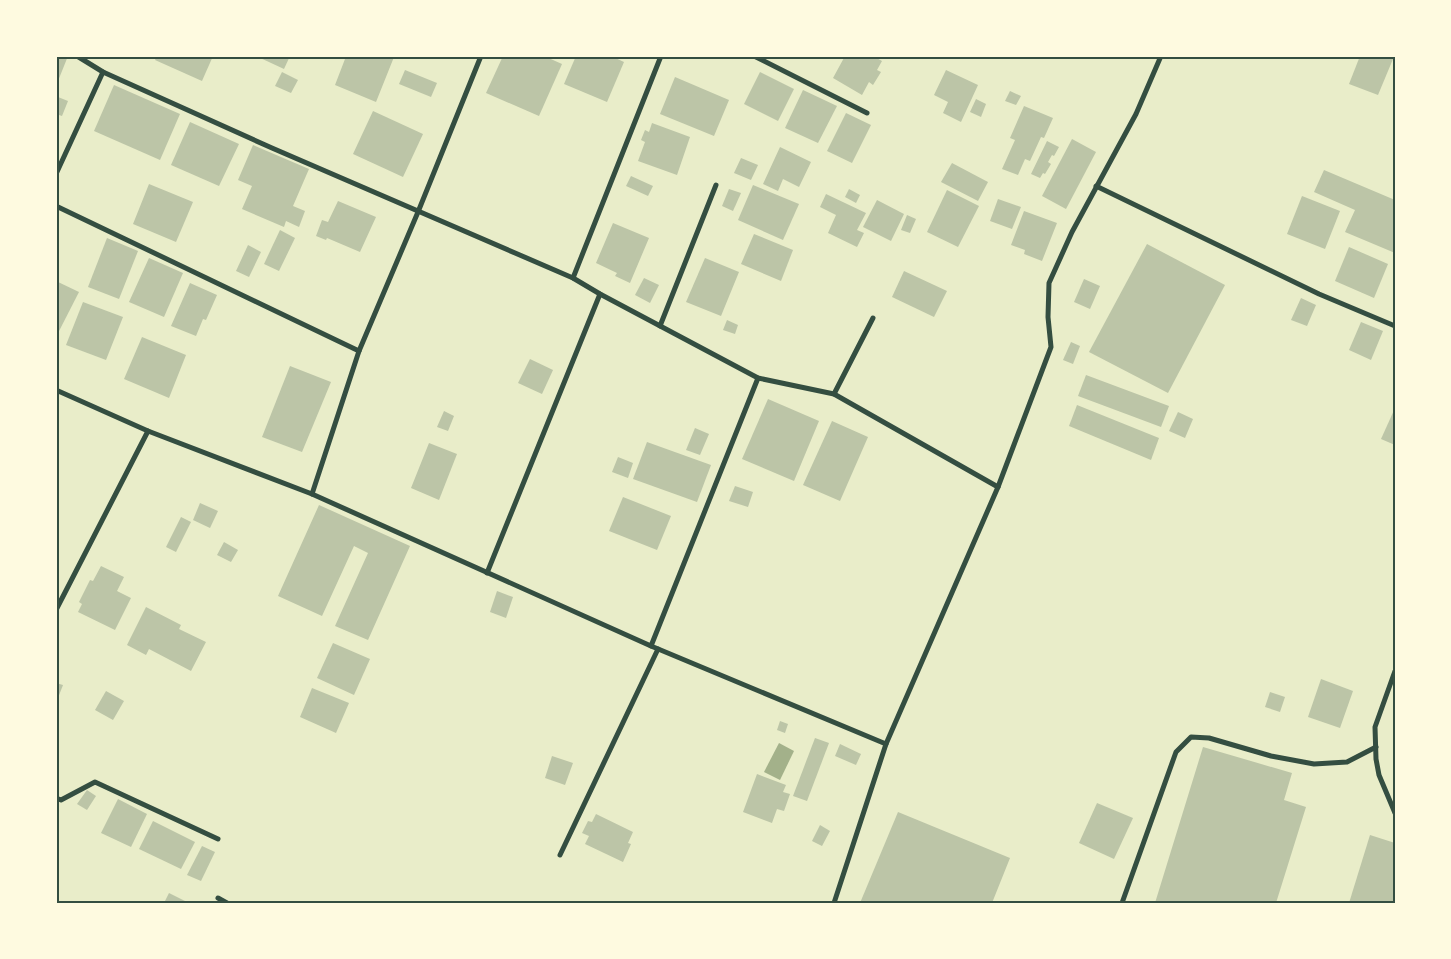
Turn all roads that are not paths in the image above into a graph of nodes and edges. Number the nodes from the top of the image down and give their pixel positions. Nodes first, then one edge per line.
1 (77, 56) edge
2 (481, 56) edge
3 (661, 56) edge
4 (754, 56) edge
5 (1161, 56) edge
6 (104, 72) junction
7 (867, 113) dead end
8 (56, 174) edge
9 (716, 185) dead end
10 (1096, 186) junction
11 (56, 206) edge
12 (418, 212) junction
13 (573, 278) junction
14 (600, 294) junction
15 (873, 318) dead end
16 (660, 326) junction
17 (1395, 326) edge
18 (359, 351) junction
19 (758, 378) junction
20 (56, 390) edge
21 (834, 394) junction
22 (148, 430) junction
23 (998, 487) junction
24 (312, 494) junction
25 (487, 573) junction
26 (56, 610) edge
27 (651, 646) junction
28 (658, 649) junction
29 (1395, 671) edge
30 (886, 744) junction
31 (1376, 747) junction
32 (56, 798) edge
33 (1395, 813) edge
34 (218, 839) dead end
35 (560, 855) dead end
36 (218, 898) dead end
37 (227, 903) edge
38 (834, 903) edge
39 (1122, 903) edge

1 - 6 street
2 - 12 street
3 - 13 street
4 - 7 street
5 - 10 street
6 - 8 street
6 - 12 street
9 - 16 street
10 - 17 street
10 - 23 street
11 - 18 street
12 - 13 street
12 - 18 street
13 - 14 street
14 - 16 street
14 - 25 street
15 - 21 street
16 - 19 street
18 - 24 street
19 - 21 street
19 - 27 street
20 - 22 street
21 - 23 street
22 - 24 street
22 - 26 street
23 - 30 street
24 - 25 street
25 - 27 street
27 - 28 street
28 - 30 street
28 - 35 street
29 - 31 street
30 - 38 street
31 - 33 street
31 - 39 street
32 - 34 street
36 - 37 street

